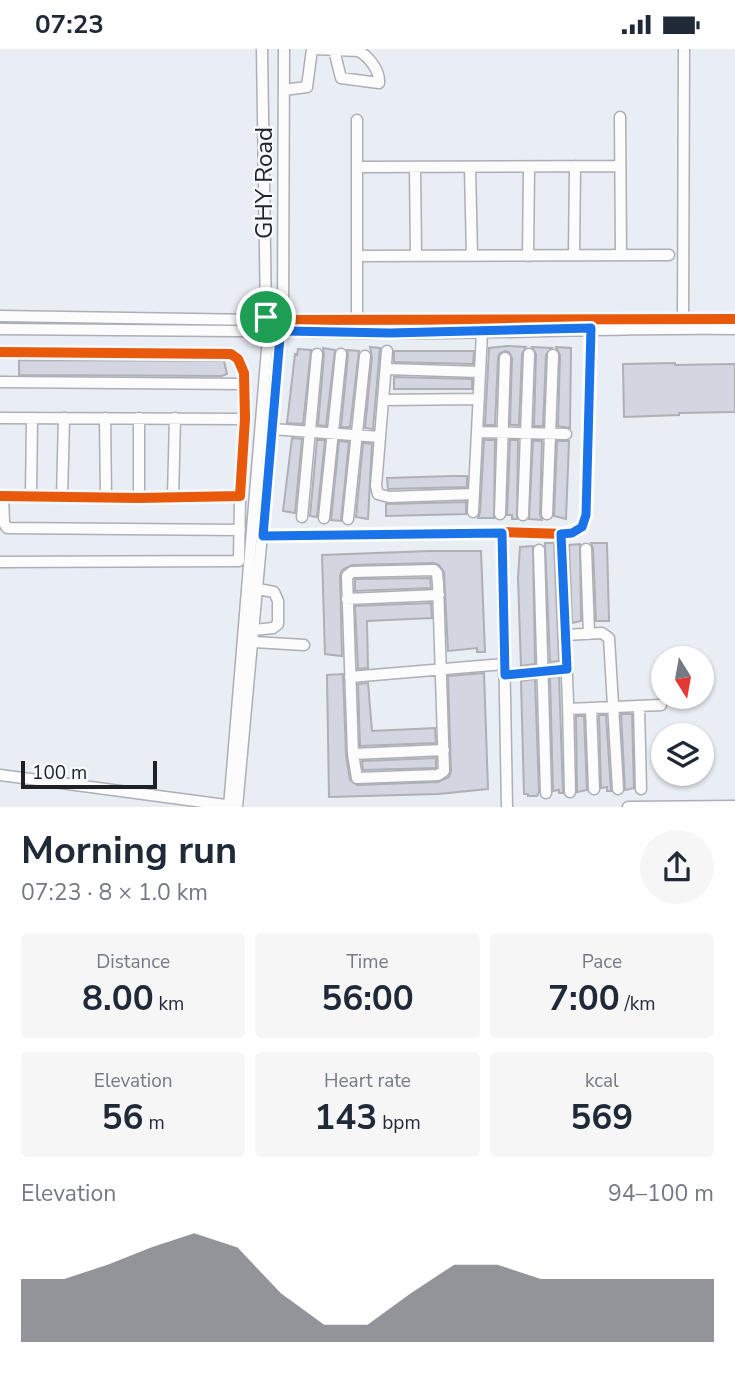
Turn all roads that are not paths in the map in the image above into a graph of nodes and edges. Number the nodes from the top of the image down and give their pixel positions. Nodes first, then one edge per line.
1 (262, 49) edge
2 (284, 49) edge
3 (314, 49) edge
4 (684, 49) edge
5 (334, 50) edge
6 (284, 90) junction
7 (620, 117) dead end
8 (357, 120) dead end
9 (575, 166) junction
10 (620, 166) junction
11 (357, 167) junction
12 (415, 167) junction
13 (470, 167) junction
14 (529, 167) junction
15 (574, 255) junction
16 (621, 255) junction
17 (669, 255) dead end
18 (357, 256) junction
19 (415, 256) junction
20 (472, 256) junction
21 (528, 256) junction
22 (0, 316) edge
23 (683, 318) junction
24 (265, 319) junction
25 (284, 319) junction
26 (735, 319) edge
27 (357, 320) junction
28 (591, 328) junction
29 (0, 329) edge
30 (735, 329) edge
31 (482, 332) junction
32 (266, 334) junction
33 (283, 334) junction
34 (387, 351) dead end
35 (0, 352) edge
36 (317, 354) dead end
37 (341, 354) dead end
38 (529, 355) dead end
39 (552, 355) dead end
40 (365, 356) dead end
41 (505, 358) dead end
42 (386, 369) junction
43 (480, 372) junction
44 (0, 382) edge
45 (245, 384) junction
46 (479, 399) junction
47 (383, 400) junction
48 (0, 418) edge
49 (32, 418) junction
50 (64, 418) junction
51 (105, 418) junction
52 (139, 418) junction
53 (175, 418) junction
54 (245, 419) junction
55 (272, 429) junction
56 (310, 432) junction
57 (477, 432) junction
58 (333, 433) junction
59 (503, 433) junction
60 (526, 433) junction
61 (551, 433) junction
62 (566, 433) dead end
63 (356, 435) junction
64 (380, 437) junction
65 (474, 494) junction
66 (31, 495) junction
67 (1, 496) edge
68 (240, 496) junction
69 (62, 497) junction
70 (173, 497) junction
71 (106, 498) junction
72 (139, 498) junction
73 (473, 512) dead end
74 (500, 514) dead end
75 (547, 514) dead end
76 (523, 515) dead end
77 (302, 517) dead end
78 (324, 518) dead end
79 (348, 519) dead end
80 (240, 530) junction
81 (502, 533) junction
82 (561, 534) junction
83 (263, 536) junction
84 (586, 549) dead end
85 (539, 550) dead end
86 (0, 562) edge
87 (258, 589) junction
88 (439, 595) junction
89 (347, 599) junction
90 (254, 631) junction
91 (589, 634) junction
92 (565, 635) junction
93 (253, 642) junction
94 (304, 645) dead end
95 (442, 669) junction
96 (504, 669) junction
97 (567, 669) junction
98 (543, 671) junction
99 (350, 677) junction
100 (651, 705) edge
101 (639, 706) junction
102 (614, 707) junction
103 (590, 708) junction
104 (568, 709) junction
105 (444, 750) junction
106 (353, 754) junction
107 (0, 775) edge
108 (594, 789) dead end
109 (618, 789) dead end
110 (641, 789) dead end
111 (570, 792) dead end
112 (545, 793) dead end
113 (233, 806) edge
114 (735, 806) edge
115 (507, 807) edge
116 (628, 807) edge

1 - 24 street, GHY Road
2 - 6 street, GHY Road
3 - 5 street
3 - 6 street
4 - 23 street
5 - 5 street
6 - 25 street, GHY Road
7 - 10 street
8 - 11 street
9 - 10 street
9 - 14 street
9 - 15 street
10 - 16 street
11 - 12 street
11 - 18 street
12 - 13 street
12 - 19 street
13 - 14 street
13 - 20 street
14 - 21 street
15 - 16 street
15 - 21 street
16 - 17 street
18 - 19 street
18 - 27 street
19 - 20 street
20 - 21 street
22 - 24 street
23 - 26 street
23 - 27 street
24 - 25 street
24 - 32 street, GHY Road
25 - 27 street
25 - 33 street, GHY Road
28 - 30 street
28 - 31 street
28 - 82 street
29 - 32 street
31 - 33 street
31 - 43 street
32 - 33 street
32 - 113 street, GHY Road
33 - 55 street, GHY Road
34 - 42 street
35 - 45 street
36 - 56 street
37 - 58 street
38 - 60 street
39 - 61 street
40 - 63 street
41 - 59 street
42 - 43 street
42 - 47 street
43 - 46 street
44 - 45 street
45 - 54 street
46 - 47 street
46 - 57 street
47 - 64 street
48 - 49 street
49 - 50 street
49 - 66 street
50 - 51 street
50 - 69 street
51 - 52 street
51 - 71 street
52 - 53 street
52 - 72 street
53 - 54 street
53 - 70 street
54 - 68 street
55 - 56 street
55 - 83 street, GHY Road
56 - 58 street
56 - 77 street
57 - 59 street
57 - 65 street
58 - 63 street
58 - 78 street
59 - 60 street
59 - 74 street
60 - 61 street
60 - 76 street
61 - 62 street
61 - 75 street
63 - 64 street
63 - 79 street
64 - 65 street
65 - 73 street
66 - 67 street
66 - 69 street
67 - 80 street
68 - 70 street
68 - 80 street
69 - 71 street
70 - 72 street
71 - 72 street
80 - 86 street
81 - 82 street
81 - 83 street
81 - 96 street
82 - 92 street
83 - 87 street, GHY Road
84 - 91 street
85 - 98 street
87 - 90 street, GHY Road
87 - 90 street
88 - 89 street
88 - 89 street
88 - 95 street
89 - 99 street
90 - 93 street, GHY Road
91 - 92 street
91 - 102 street
92 - 97 street
93 - 94 street
93 - 113 street, GHY Road
95 - 96 street
95 - 99 street
95 - 105 street
96 - 98 street
96 - 115 street
97 - 98 street
97 - 104 street
98 - 112 street
99 - 106 street
100 - 101 street
101 - 102 street
101 - 110 street
102 - 103 street
102 - 109 street
103 - 104 street
103 - 108 street
104 - 111 street
105 - 106 street
105 - 106 street
107 - 113 street
114 - 116 street

